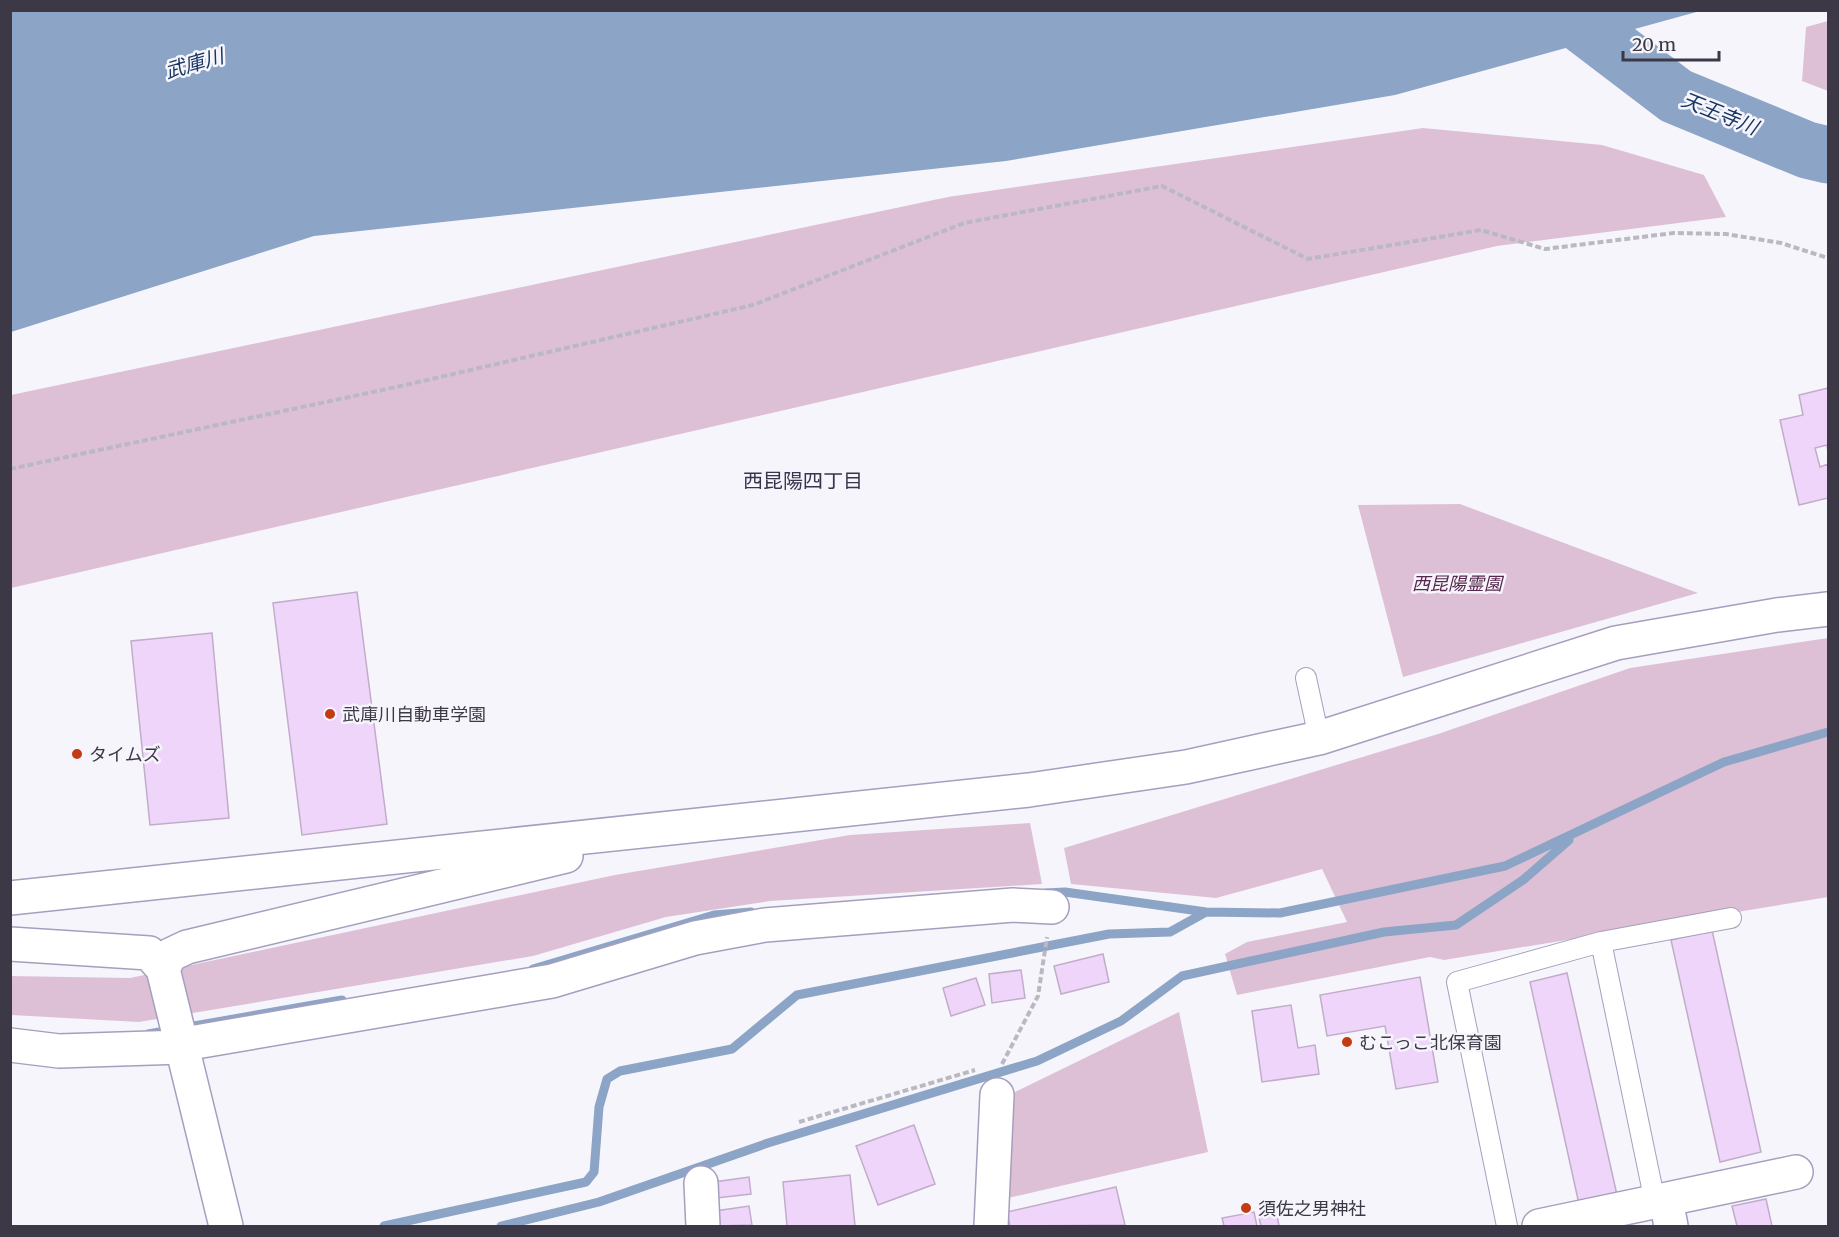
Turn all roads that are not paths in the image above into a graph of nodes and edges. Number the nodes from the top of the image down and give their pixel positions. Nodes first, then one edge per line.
1 (1828, 609) edge
2 (1306, 678) dead end
3 (1319, 738) junction
4 (614, 834) junction
5 (10, 898) edge
6 (1731, 918) dead end
7 (1050, 921) road end
8 (1601, 942) junction
9 (10, 944) edge
10 (163, 969) junction
11 (181, 1044) junction
12 (10, 1045) edge
13 (995, 1075) road end
14 (1796, 1172) dead end
15 (700, 1183) dead end
16 (1664, 1209) edge
17 (226, 1227) edge
18 (703, 1227) edge
19 (991, 1227) edge
20 (1507, 1227) edge
21 (1539, 1227) edge

1 - 3 street
2 - 3 lane
3 - 4 street
4 - 5 street
4 - 10 street
6 - 8 lane
7 - 11 street
8 - 16 lane
8 - 20 lane
9 - 10 street
10 - 11 street
11 - 12 street
11 - 17 street
13 - 19 street
14 - 16 street
15 - 18 street
16 - 21 street

